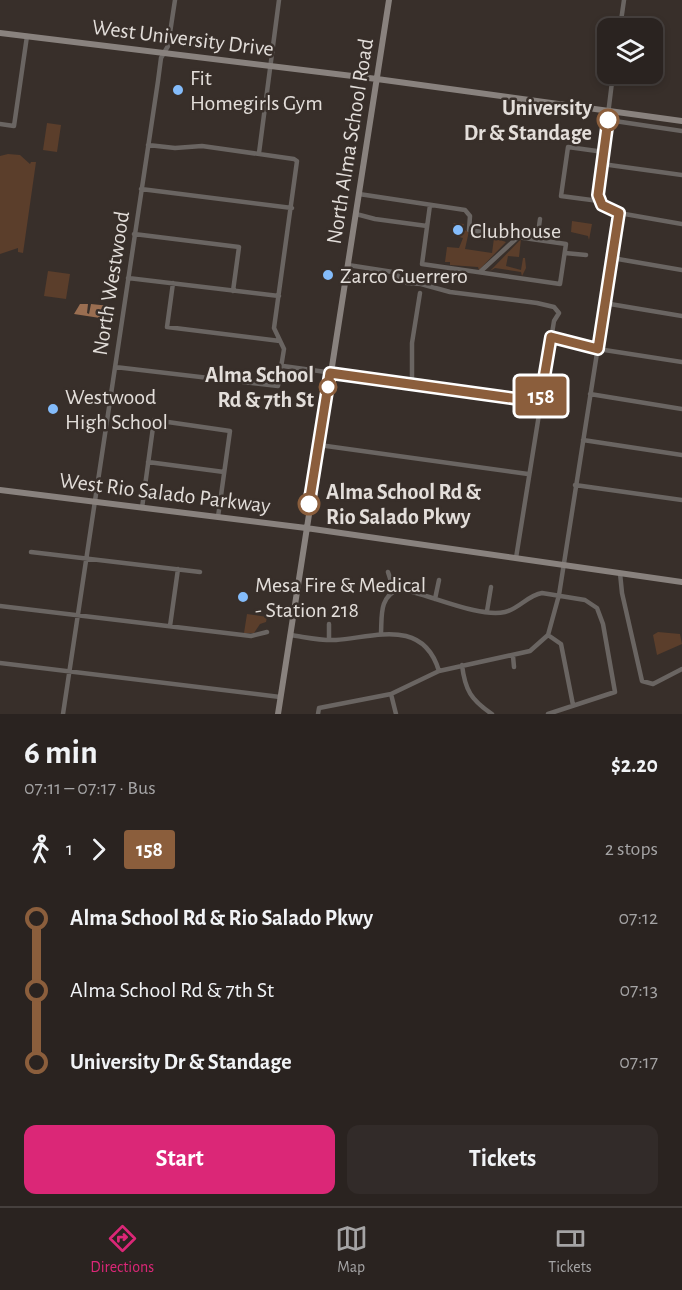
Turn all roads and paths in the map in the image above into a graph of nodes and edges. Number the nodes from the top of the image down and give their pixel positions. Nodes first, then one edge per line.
1 (175, 0) edge
2 (279, 0) edge
3 (389, 0) edge
4 (624, 0) edge
5 (621, 18) edge
6 (0, 33) edge
7 (27, 36) junction
8 (164, 52) junction
9 (272, 66) junction
10 (377, 79) junction
11 (613, 84) edge
12 (609, 111) junction
13 (608, 120) junction
14 (682, 121) edge
15 (0, 124) edge
16 (682, 130) edge
17 (148, 145) junction
18 (604, 152) junction
19 (259, 153) junction
20 (602, 164) junction
21 (682, 175) edge
22 (141, 189) junction
23 (359, 194) junction
24 (599, 201) junction
25 (430, 205) junction
26 (292, 208) junction
27 (619, 213) junction
28 (356, 214) junction
29 (540, 219) dead end
30 (682, 224) edge
31 (427, 226) junction
32 (134, 234) junction
33 (518, 237) junction
34 (537, 240) junction
35 (565, 252) junction
36 (586, 255) dead end
37 (612, 258) junction
38 (348, 265) junction
39 (682, 270) edge
40 (480, 272) junction
41 (128, 278) junction
42 (173, 283) junction
43 (233, 291) junction
44 (420, 293) dead end
45 (279, 296) junction
46 (604, 303) junction
47 (682, 316) edge
48 (551, 337) junction
49 (280, 341) junction
50 (598, 349) junction
51 (682, 362) edge
52 (283, 366) junction
53 (115, 367) junction
54 (330, 373) junction
55 (412, 384) junction
56 (590, 394) junction
57 (540, 402) junction
58 (682, 409) edge
59 (583, 440) junction
60 (319, 445) junction
61 (682, 455) edge
62 (148, 462) junction
63 (224, 472) junction
64 (528, 474) junction
65 (575, 484) junction
66 (0, 490) edge
67 (682, 500) edge
68 (94, 502) junction
69 (142, 508) junction
70 (218, 517) junction
71 (306, 528) junction
72 (31, 552) dead end
73 (86, 558) junction
74 (516, 558) junction
75 (563, 564) junction
76 (178, 569) junction
77 (200, 572) dead end
78 (388, 572) dead end
79 (620, 573) junction
80 (439, 580) dead end
81 (682, 582) edge
82 (491, 587) dead end
83 (394, 591) junction
84 (559, 595) junction
85 (435, 599) junction
86 (0, 606) edge
87 (468, 608) junction
88 (487, 611) junction
89 (76, 615) junction
90 (467, 616) dead end
91 (329, 624) dead end
92 (170, 626) junction
93 (267, 632) dead end
94 (381, 633) junction
95 (290, 635) junction
96 (548, 635) junction
97 (329, 640) junction
98 (513, 656) junction
99 (0, 663) edge
100 (462, 665) junction
101 (514, 667) dead end
102 (682, 669) edge
103 (439, 671) junction
104 (69, 672) junction
105 (391, 694) junction
106 (280, 697) junction
107 (573, 705) junction
108 (63, 714) edge
109 (278, 714) edge
110 (318, 714) edge
111 (396, 714) edge
112 (492, 714) edge
113 (548, 714) edge

1 - 8 street, North Westwood
2 - 9 street
3 - 10 main road, North Alma School Road
4 - 5 street
6 - 7 main road, West University Drive
7 - 8 main road, West University Drive
7 - 15 street
8 - 9 main road, West University Drive
8 - 17 street, North Westwood
9 - 10 main road, West University Drive
9 - 19 street
10 - 12 main road, West University Drive
10 - 23 main road, North Alma School Road
11 - 12 street
12 - 13 street
12 - 14 main road, West University Drive
13 - 16 street
13 - 18 street
17 - 19 street
17 - 22 street, North Westwood
18 - 20 street
18 - 24 street
19 - 26 street
20 - 21 street
20 - 24 street
22 - 26 street
22 - 32 street, North Westwood
23 - 25 street
23 - 28 main road, North Alma School Road
24 - 27 street
25 - 31 street
25 - 33 street
26 - 45 street
27 - 30 street
27 - 37 street
28 - 31 street
28 - 38 main road, North Alma School Road
29 - 34 street
31 - 40 street
32 - 41 street, North Westwood
32 - 43 street
33 - 34 street
33 - 40 street
34 - 35 street
35 - 36 street
35 - 40 street
37 - 39 street
37 - 46 street
38 - 48 street
38 - 54 main road, North Alma School Road
41 - 42 street
41 - 53 street, North Westwood
42 - 43 street
42 - 49 street
43 - 45 street
44 - 55 street
45 - 49 street
46 - 47 street
46 - 50 street
48 - 50 street
48 - 57 street
49 - 52 street
50 - 51 street
50 - 56 street
52 - 53 street
52 - 54 street
53 - 68 street, North Westwood
54 - 55 street
54 - 60 main road, North Alma School Road
55 - 57 street
56 - 58 street
56 - 59 street
57 - 64 street
59 - 61 street
59 - 65 street
60 - 64 street
60 - 71 main road, North Alma School Road
62 - 63 street
62 - 63 street
62 - 69 street
63 - 70 street
64 - 74 street
65 - 67 street
65 - 75 street
66 - 68 main road, West Rio Salado Parkway
68 - 69 main road, West Rio Salado Parkway
68 - 73 street, North Westwood
69 - 70 main road, West Rio Salado Parkway
70 - 71 main road, West Rio Salado Parkway
71 - 74 main road, West Rio Salado Parkway
71 - 95 main road, North Alma School Road
72 - 73 street
73 - 76 street
73 - 89 street, North Westwood
74 - 75 main road, West Rio Salado Parkway
75 - 79 main road, West Rio Salado Parkway
75 - 84 street
76 - 77 street
76 - 92 street
78 - 83 street
79 - 81 main road, West Rio Salado Parkway
79 - 102 street
80 - 85 street
82 - 88 street
83 - 85 street
83 - 94 street
84 - 88 street
84 - 96 street
84 - 107 street
85 - 87 street
86 - 89 street
87 - 88 street
87 - 90 street
89 - 92 street
89 - 104 street, North Westwood
91 - 97 street
92 - 93 street
94 - 97 street
94 - 103 street
95 - 97 street
95 - 106 main road, North Alma School Road
96 - 98 street
96 - 107 street
98 - 100 street
98 - 101 street
99 - 104 street
100 - 103 street
100 - 112 street
103 - 105 street
104 - 106 street
104 - 108 street, North Westwood
105 - 110 street
105 - 111 street
106 - 109 main road, North Alma School Road
107 - 113 street

